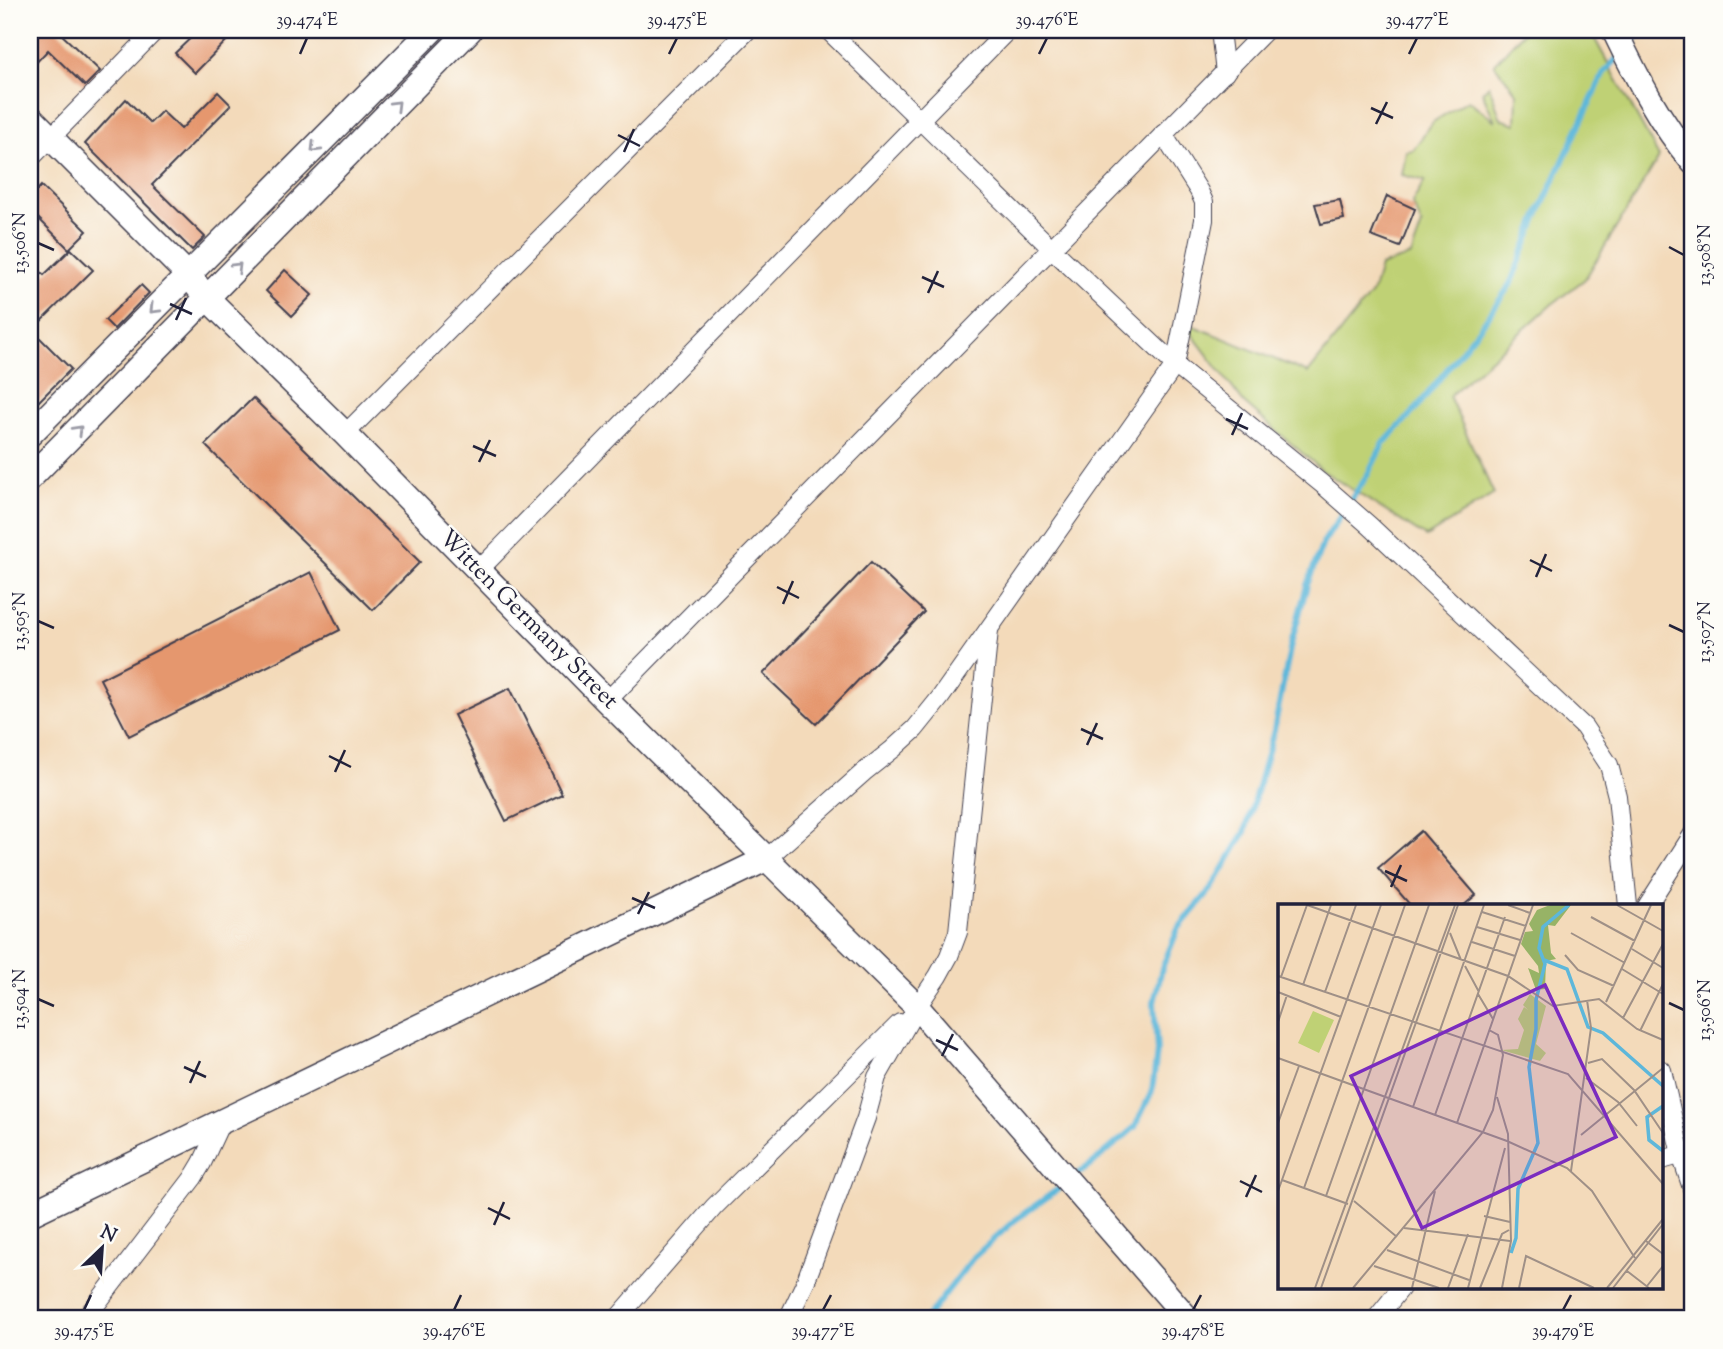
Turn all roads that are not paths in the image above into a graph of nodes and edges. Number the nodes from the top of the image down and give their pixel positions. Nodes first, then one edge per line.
1 (156, 30) edge
2 (432, 30) edge
3 (470, 30) edge
4 (748, 30) edge
5 (828, 30) edge
6 (1008, 30) edge
7 (1220, 30) edge
8 (1266, 30) edge
9 (1614, 30) edge
10 (1225, 73) junction
11 (30, 117) edge
12 (919, 119) junction
13 (1163, 134) junction
14 (50, 138) junction
15 (30, 159) edge
16 (1693, 162) edge
17 (1051, 248) junction
18 (188, 275) junction
19 (206, 298) junction
20 (1175, 365) junction
21 (30, 434) edge
22 (345, 434) junction
23 (30, 478) edge
24 (479, 569) junction
25 (989, 627) junction
26 (607, 701) junction
27 (1693, 834) edge
28 (766, 859) junction
29 (1628, 904) edge
30 (1648, 904) edge
31 (916, 1007) junction
32 (1664, 1077) edge
33 (221, 1122) junction
34 (1687, 1152) edge
35 (1664, 1159) edge
36 (1693, 1191) edge
37 (30, 1214) edge
38 (1399, 1290) edge
39 (85, 1319) edge
40 (617, 1319) edge
41 (788, 1319) edge
42 (1188, 1319) edge
43 (1376, 1319) edge

1 - 14 street
2 -> 18 street
19 -> 3 street
4 - 22 street
5 - 12 street
6 - 12 street
7 - 10 street
8 - 10 street
9 - 16 street
10 - 13 street
11 - 14 street, Witten Germany Street
12 - 17 street
12 - 24 street
13 - 17 street
13 - 20 street
14 - 15 street
14 - 18 street, Witten Germany Street
17 - 20 street
17 - 26 street
18 - 19 street, Witten Germany Street
18 -> 21 street
19 - 22 street, Witten Germany Street
23 -> 19 street
20 - 25 street
20 - 29 street
22 - 24 street, Witten Germany Street
24 - 26 street, Witten Germany Street
25 - 28 street
25 - 31 street
26 - 28 street, Witten Germany Street
27 - 30 street
28 - 31 street, Witten Germany Street
28 - 33 street
31 - 40 street
31 - 41 street
31 - 42 street, Witten Germany Street
32 - 34 street
33 - 37 street
33 - 39 street
34 - 35 street
34 - 36 street
38 - 43 street

